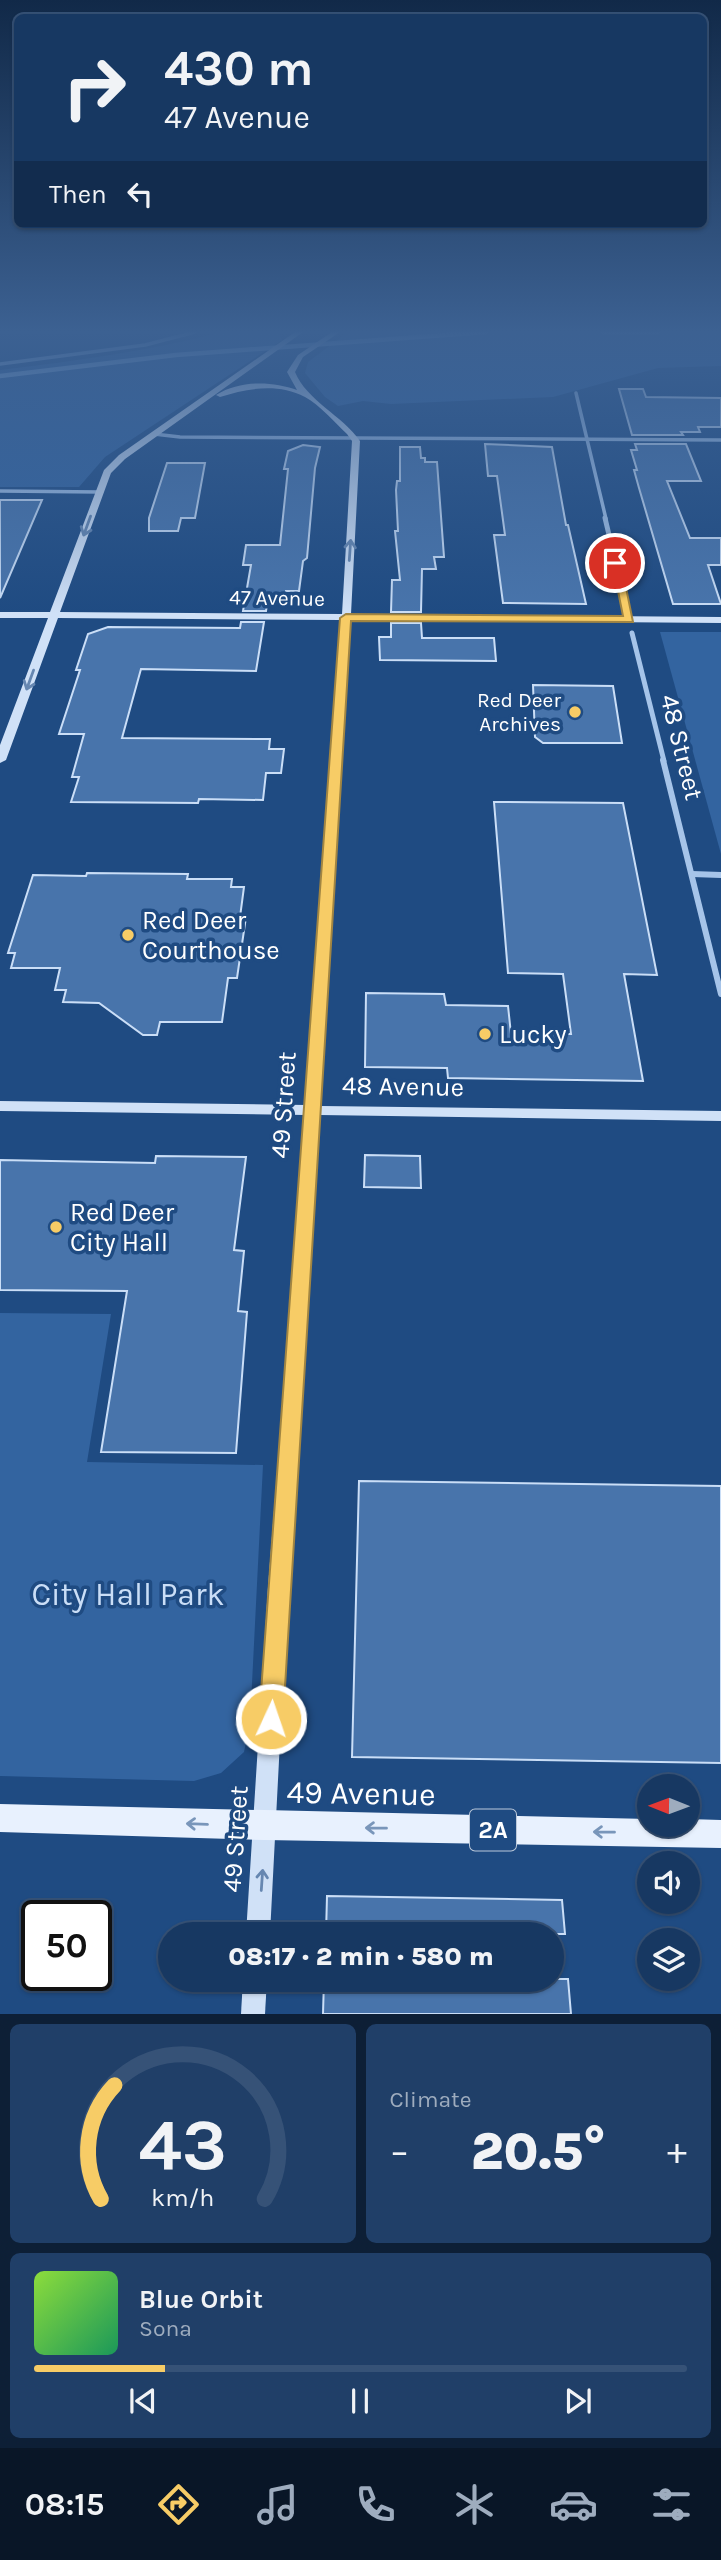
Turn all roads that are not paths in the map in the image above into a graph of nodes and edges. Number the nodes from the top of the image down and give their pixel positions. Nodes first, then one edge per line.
1 (165, 426) edge
2 (345, 426) edge
3 (583, 426) edge
4 (154, 434) junction
5 (354, 438) junction
6 (586, 439) junction
7 (721, 440) edge
8 (0, 491) edge
9 (99, 492) junction
10 (0, 615) edge
11 (54, 615) junction
12 (346, 618) junction
13 (629, 619) junction
14 (721, 620) edge
15 (632, 633) dead end
16 (0, 760) edge
17 (692, 874) junction
18 (721, 874) edge
19 (721, 993) edge
20 (0, 1106) edge
21 (313, 1109) junction
22 (721, 1115) edge
23 (0, 1818) edge
24 (265, 1826) junction
25 (721, 1834) edge
26 (259, 1922) edge
27 (254, 1992) edge
28 (253, 2014) edge

1 - 4 main road
2 - 5 main road
3 - 6 street
4 - 5 street
4 - 9 main road
5 - 6 street
12 -> 5 main road, 49 Street
6 - 7 street
6 - 13 street
8 - 9 street
9 -> 11 main road
10 - 11 main road, 47 Avenue
11 - 12 main road, 47 Avenue
11 -> 16 main road
12 - 13 main road, 47 Avenue
12 - 21 main road, 49 Street
13 - 14 main road, 47 Avenue
15 - 17 street, 48 Street
17 - 18 street
17 - 19 street, 48 Street
20 - 21 main road, 48 Avenue
21 - 22 main road, 48 Avenue
21 - 24 main road, 49 Street
24 -> 23 main road, 49 Avenue / 2A
25 -> 24 main road, 49 Avenue / 2A
26 -> 24 main road, 49 Street
27 - 28 main road

